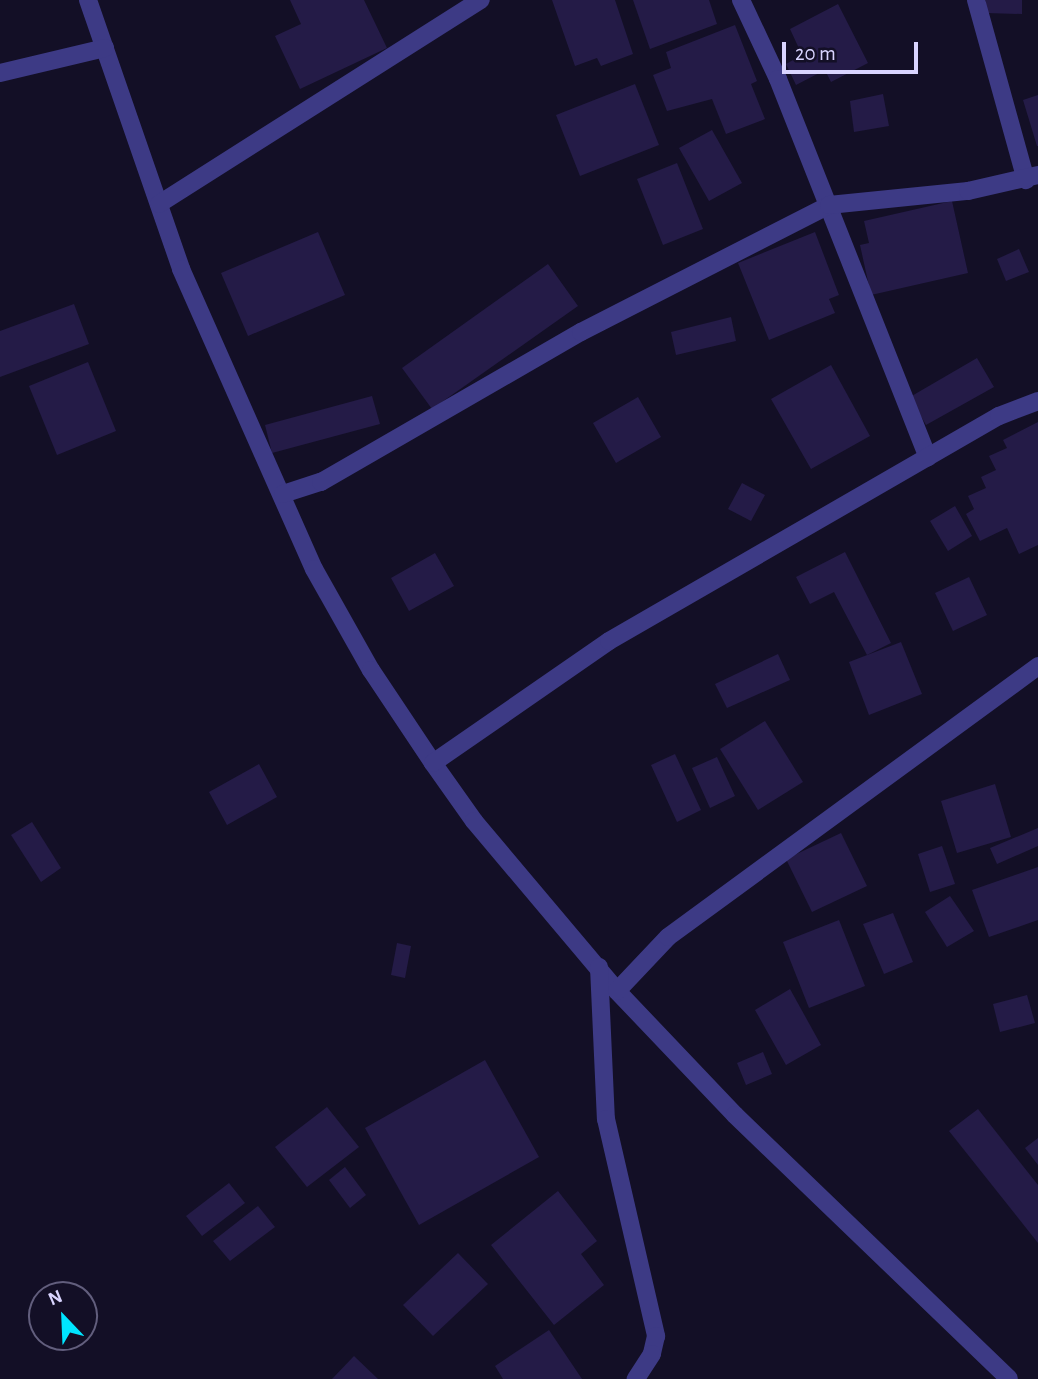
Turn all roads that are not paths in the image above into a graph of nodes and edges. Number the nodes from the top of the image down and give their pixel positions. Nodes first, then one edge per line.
1 (88, 0) edge
2 (481, 0) edge
3 (741, 0) edge
4 (976, 0) edge
5 (105, 48) junction
6 (0, 73) edge
7 (1032, 177) edge
8 (159, 204) junction
9 (829, 205) junction
10 (1038, 401) edge
11 (928, 457) junction
12 (283, 494) junction
13 (1038, 666) edge
14 (433, 763) junction
15 (599, 967) junction
16 (617, 991) junction
17 (636, 1379) edge
18 (1009, 1379) edge

1 - 5 street
2 - 8 street
3 - 9 street
4 - 7 street
5 - 6 street
5 - 8 street
7 - 9 street
8 - 12 street
9 - 11 street
9 - 12 street
10 - 11 street
11 - 14 street
12 - 14 street
13 - 16 street
14 - 15 street
15 - 16 street
15 - 17 street
16 - 18 street

